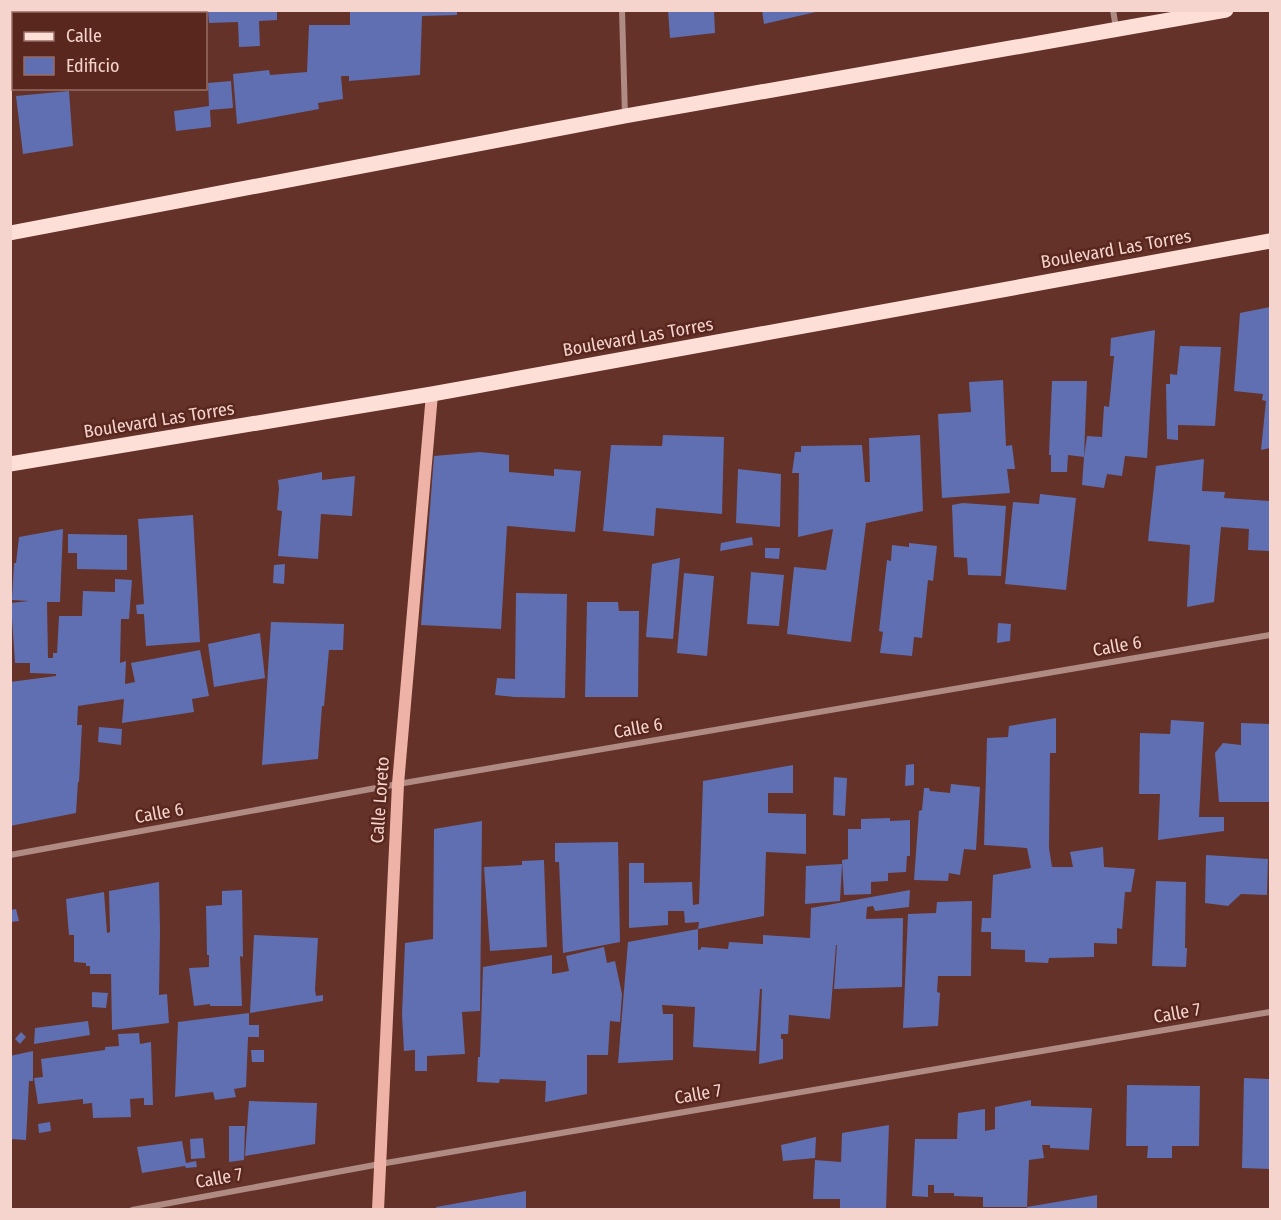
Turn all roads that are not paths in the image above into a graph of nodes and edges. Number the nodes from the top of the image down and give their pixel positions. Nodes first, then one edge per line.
1 (622, 10) edge
2 (1113, 10) edge
3 (1226, 10) edge
4 (1116, 30) junction
5 (625, 116) junction
6 (10, 233) edge
7 (1270, 241) edge
8 (432, 394) junction
9 (10, 464) edge
10 (1270, 635) edge
11 (398, 784) junction
12 (10, 855) edge
13 (1270, 1012) edge
14 (380, 1164) junction
15 (132, 1209) edge
16 (378, 1209) edge

1 - 5 street
2 - 4 street
3 - 4 main road
4 - 5 main road
5 - 6 main road
7 - 8 main road, Boulevard Las Torres
8 - 9 main road, Boulevard Las Torres
8 - 11 street, Calle Loreto
10 - 11 street, Calle 6
11 - 12 street, Calle 6
11 - 14 street, Calle Loreto
13 - 14 street, Calle 7
14 - 15 street, Calle 7
14 - 16 street, Calle Loreto

